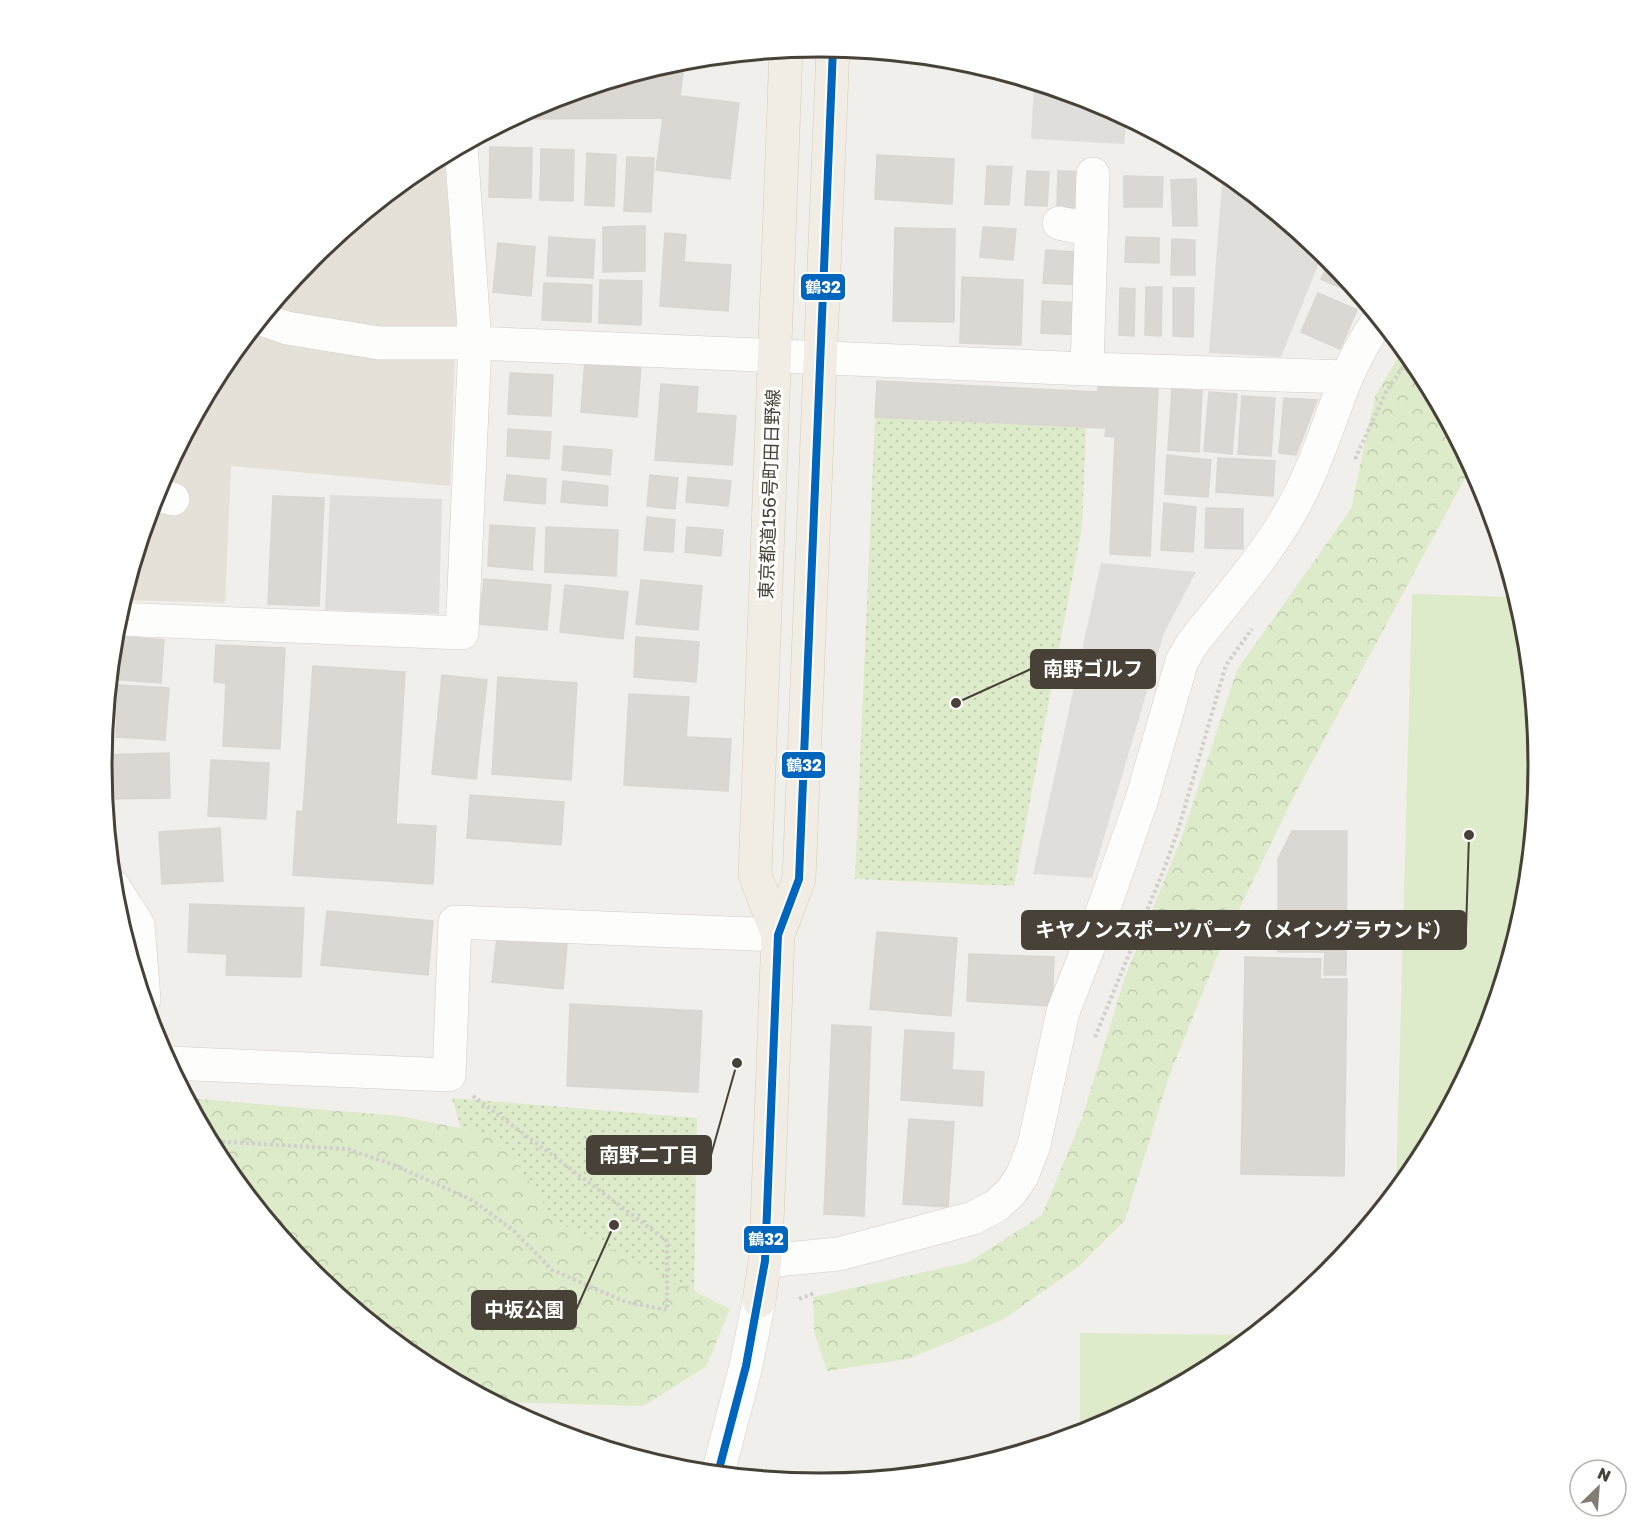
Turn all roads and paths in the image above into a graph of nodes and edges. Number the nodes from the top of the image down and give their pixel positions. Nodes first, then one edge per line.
1 (786, 58) edge
2 (833, 58) edge
3 (462, 155) edge
4 (1093, 174) dead end
5 (1059, 223) dead end
6 (1092, 230) junction
7 (268, 322) edge
8 (1375, 325) edge
9 (475, 343) junction
10 (776, 355) junction
11 (820, 357) junction
12 (1087, 369) junction
13 (1347, 377) junction
14 (128, 619) edge
15 (127, 909) edge
16 (778, 935) junction
17 (141, 965) edge
18 (178, 1063) edge
19 (449, 1075) junction
20 (221, 1142) edge
21 (765, 1261) junction
22 (759, 1301) joint
23 (720, 1466) edge

1 - 10 main road, 東京都道156号町田日野線
2 - 11 main road, 東京都道156号町田日野線
3 - 9 street
4 - 6 street
5 - 6 street
6 - 12 street
7 - 9 street
8 - 13 street
9 - 10 street
9 - 14 street
10 - 11 street
10 - 16 main road, 東京都道156号町田日野線
11 - 12 street
11 - 16 main road, 東京都道156号町田日野線
12 - 13 street
13 - 21 street
15 - 17 street
16 - 19 street
16 - 21 main road, 東京都道156号町田日野線
18 - 19 street
19 - 20 path
21 - 22 main road, 東京都道156号町田日野線
22 - 23 street

